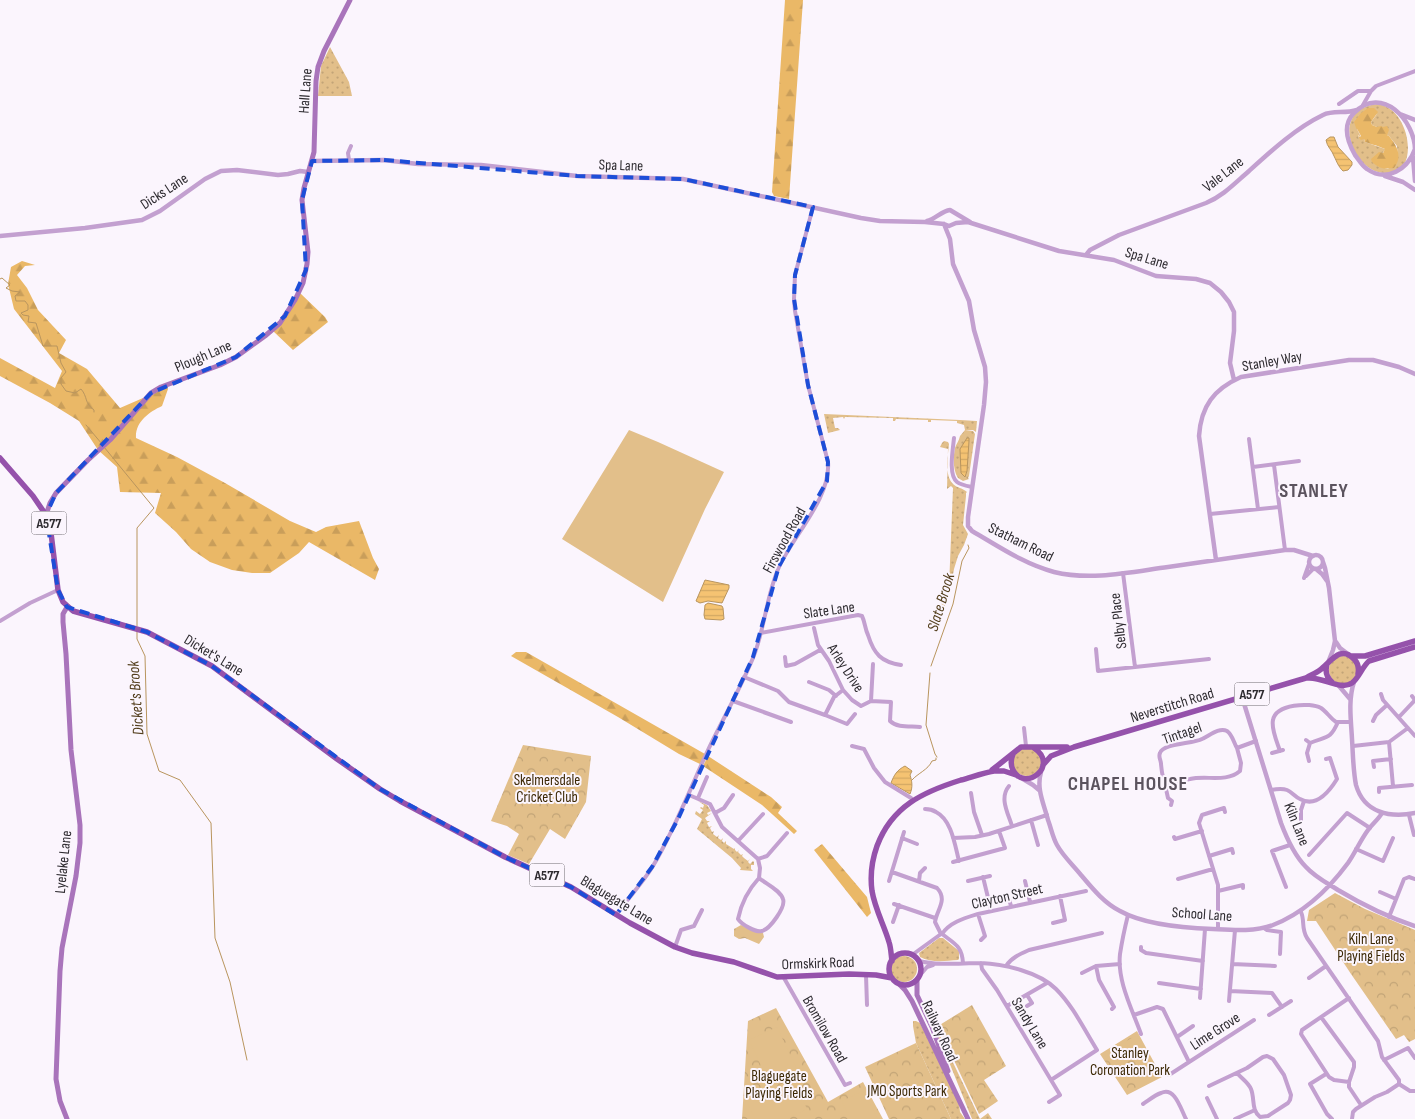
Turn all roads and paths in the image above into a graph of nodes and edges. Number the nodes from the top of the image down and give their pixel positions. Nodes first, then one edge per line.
1 (350, 0) edge
2 (1415, 71) edge
3 (1371, 92) junction
4 (1378, 103) junction
5 (1339, 104) dead end
6 (1362, 107) junction
7 (1357, 110) junction
8 (1341, 113) junction
9 (1399, 113) junction
10 (1415, 120) edge
11 (1348, 125) junction
12 (351, 146) dead end
13 (1414, 152) edge
14 (348, 160) junction
15 (312, 161) junction
16 (308, 172) junction
17 (1381, 175) junction
18 (1415, 181) edge
19 (1415, 190) edge
20 (813, 207) junction
21 (955, 212) junction
22 (943, 213) junction
23 (925, 222) junction
24 (955, 223) junction
25 (944, 224) junction
26 (973, 224) junction
27 (0, 236) edge
28 (950, 239) junction
29 (1086, 255) junction
30 (1415, 374) edge
31 (1234, 380) junction
32 (954, 438) dead end
33 (1249, 439) dead end
34 (0, 458) edge
35 (1299, 461) dead end
36 (1274, 465) junction
37 (1253, 467) junction
38 (972, 487) junction
39 (1279, 507) junction
40 (1258, 509) junction
41 (1210, 514) junction
42 (46, 515) junction
43 (1285, 550) junction
44 (1299, 552) junction
45 (1313, 556) junction
46 (1216, 560) junction
47 (1323, 562) junction
48 (1309, 563) junction
49 (1314, 569) junction
50 (1124, 573) junction
51 (1328, 582) junction
52 (58, 590) junction
53 (65, 604) junction
54 (0, 621) edge
55 (814, 628) dead end
56 (761, 633) junction
57 (1335, 641) junction
58 (1415, 641) edge
59 (1410, 646) edge
60 (1096, 649) dead end
61 (820, 650) junction
62 (1350, 656) junction
63 (785, 657) dead end
64 (1209, 659) dead end
65 (1328, 662) junction
66 (873, 664) dead end
67 (901, 665) dead end
68 (1135, 667) junction
69 (1358, 674) junction
70 (744, 677) junction
71 (1306, 678) junction
72 (809, 682) dead end
73 (1354, 682) junction
74 (1336, 685) junction
75 (843, 690) junction
76 (1381, 694) dead end
77 (836, 696) junction
78 (1412, 696) dead end
79 (1242, 697) junction
80 (1350, 700) junction
81 (733, 701) junction
82 (871, 701) junction
83 (1387, 705) junction
84 (855, 714) dead end
85 (825, 715) junction
86 (1399, 717) junction
87 (1373, 721) dead end
88 (791, 722) dead end
89 (1338, 722) junction
90 (1351, 722) junction
91 (920, 726) dead end
92 (1024, 728) dead end
93 (1408, 728) junction
94 (1415, 736) edge
95 (1306, 740) dead end
96 (1256, 741) junction
97 (1389, 742) junction
98 (1310, 743) junction
99 (852, 746) dead end
100 (1029, 746) junction
101 (1353, 746) junction
102 (1074, 747) junction
103 (1236, 748) junction
104 (1014, 752) junction
105 (1272, 753) dead end
106 (337, 758) joint
107 (1326, 759) dead end
108 (1391, 759) junction
109 (1309, 761) dead end
110 (1043, 767) junction
111 (1374, 767) dead end
112 (990, 771) junction
113 (1018, 776) junction
114 (708, 777) dead end
115 (1412, 785) dead end
116 (1009, 786) dead end
117 (1168, 786) junction
118 (1394, 786) junction
119 (1271, 790) junction
120 (1039, 792) junction
121 (1379, 792) dead end
122 (971, 793) dead end
123 (689, 795) junction
124 (732, 796) dead end
125 (698, 798) junction
126 (911, 798) dead end
127 (1304, 801) junction
128 (1172, 805) dead end
129 (925, 809) dead end
130 (1225, 812) dead end
131 (715, 813) junction
132 (1382, 813) junction
133 (1415, 813) edge
134 (763, 814) dead end
135 (1409, 814) junction
136 (1047, 815) junction
137 (1031, 820) junction
138 (1301, 822) dead end
139 (1012, 826) junction
140 (1370, 828) junction
141 (999, 830) junction
142 (1202, 831) junction
143 (904, 832) dead end
144 (787, 833) dead end
145 (1414, 835) dead end
146 (982, 836) junction
147 (1174, 837) dead end
148 (902, 838) junction
149 (953, 838) junction
150 (1393, 838) dead end
151 (738, 841) junction
152 (918, 844) dead end
153 (1038, 845) dead end
154 (1290, 845) junction
155 (1356, 849) junction
156 (1233, 853) dead end
157 (1209, 856) junction
158 (1309, 856) dead end
159 (758, 859) junction
160 (959, 861) junction
161 (953, 862) dead end
162 (925, 868) dead end
163 (1213, 869) junction
164 (892, 872) junction
165 (990, 876) dead end
166 (983, 877) junction
167 (759, 878) junction
168 (1415, 878) edge
169 (1178, 879) dead end
170 (889, 881) dead end
171 (919, 881) junction
172 (968, 881) dead end
173 (1025, 881) dead end
174 (1329, 885) junction
175 (1286, 887) dead end
176 (1243, 888) dead end
177 (1083, 890) dead end
178 (1218, 891) junction
179 (1380, 892) dead end
180 (1060, 896) junction
181 (1009, 899) dead end
182 (1396, 899) junction
183 (1030, 902) junction
184 (1011, 906) junction
185 (702, 910) dead end
186 (991, 910) junction
187 (1301, 912) junction
188 (978, 914) junction
189 (616, 915) junction
190 (1128, 915) junction
191 (1389, 917) junction
192 (936, 918) junction
193 (893, 922) dead end
194 (1053, 923) dead end
195 (1415, 926) edge
196 (1264, 928) junction
197 (1205, 929) junction
198 (1218, 929) junction
199 (1235, 930) junction
200 (1102, 933) dead end
201 (942, 934) junction
202 (981, 940) dead end
203 (890, 944) junction
204 (675, 947) junction
205 (1142, 947) dead end
206 (901, 954) junction
207 (1280, 954) dead end
208 (912, 955) junction
209 (892, 961) junction
210 (919, 961) junction
211 (1203, 961) junction
212 (963, 963) junction
213 (981, 963) junction
214 (935, 964) junction
215 (1120, 964) junction
216 (1232, 964) junction
217 (1006, 966) junction
218 (1096, 966) junction
219 (1275, 966) dead end
220 (1326, 966) junction
221 (889, 968) junction
222 (762, 972) joint
223 (1082, 973) dead end
224 (921, 974) junction
225 (866, 975) junction
226 (876, 975) junction
227 (784, 978) junction
228 (892, 978) junction
229 (1309, 978) dead end
230 (917, 981) junction
231 (1048, 983) junction
232 (1159, 983) dead end
233 (899, 984) junction
234 (1201, 988) junction
235 (1230, 991) junction
236 (1028, 994) junction
237 (1200, 998) dead end
238 (1349, 998) junction
239 (1229, 1001) dead end
240 (1291, 1001) dead end
241 (867, 1005) dead end
242 (922, 1006) junction
243 (1007, 1006) junction
244 (1027, 1006) dead end
245 (1282, 1007) junction
246 (1112, 1009) dead end
247 (919, 1015) junction
248 (1134, 1015) junction
249 (1269, 1015) dead end
250 (1321, 1017) junction
251 (1254, 1020) dead end
252 (1193, 1026) dead end
253 (1141, 1034) dead end
254 (1177, 1037) junction
255 (1415, 1058) edge
256 (1384, 1060) junction
257 (1189, 1062) junction
258 (1165, 1071) dead end
259 (1237, 1073) junction
260 (1326, 1074) junction
261 (1051, 1080) junction
262 (1349, 1082) junction
263 (850, 1083) dead end
264 (1399, 1084) junction
265 (1209, 1086) dead end
266 (955, 1091) junction
267 (1415, 1091) edge
268 (1207, 1098) dead end
269 (1049, 1102) dead end
270 (1143, 1104) dead end
271 (1361, 1106) junction
272 (1255, 1110) junction
273 (67, 1119) edge
274 (968, 1119) edge
275 (1186, 1119) edge
276 (1217, 1119) edge
277 (1235, 1119) edge
278 (1332, 1119) edge
279 (1352, 1119) edge

1 - 15 main road, Hall Lane
2 - 3 street
3 - 4 street
3 - 5 street
3 - 6 street
4 - 6 street
4 - 9 street
6 - 7 street
7 - 8 street, Vale Lane
7 - 11 street
8 - 11 street
8 - 29 street, Vale Lane
9 - 10 street
9 - 13 street
11 - 17 street
12 - 14 street
13 - 17 street
13 - 18 street
14 - 15 street, Spa Lane
14 - 20 street, Spa Lane
15 - 16 main road, Plough Lane
16 - 27 street, Dicks Lane
16 - 42 main road, Plough Lane
17 - 19 street
20 - 23 street, Spa Lane
20 - 56 street, Firswood Road
21 - 22 street
21 - 24 street
21 - 26 street, Spa Lane
22 - 23 street, Spa Lane
22 - 25 street
23 - 25 street, Spa Lane
24 - 25 street
24 - 26 street, Spa Lane
24 - 28 street, Statham Road
25 - 28 street, Statham Road
26 - 29 street, Spa Lane
28 - 38 street, Statham Road
29 - 31 street, Spa Lane
30 - 31 street, Stanley Way
31 - 41 street, Stanley Way
32 - 38 street
33 - 37 street
34 - 42 main road, A577
35 - 36 street
36 - 37 street
36 - 39 street
37 - 40 street
38 - 50 street, Statham Road
39 - 40 street
39 - 43 street
40 - 41 street
41 - 46 street, Stanley Way
42 - 52 main road, A577
43 - 44 street, Statham Road
43 - 46 street, Statham Road
44 - 45 street, Statham Road
44 - 48 street
45 - 47 street
45 - 48 street
46 - 50 street, Statham Road
47 - 49 street
47 - 51 street
48 - 49 street
48 - 49 street
49 - 51 street
50 - 68 street, Selby Place
51 - 57 street
52 - 53 main road, A577
52 - 54 street
53 - 106 main road, Dicket's Lane / A577
53 - 273 main road, Lyelake Lane
55 - 61 street, Arley Drive
56 - 67 street, Slate Lane
56 - 70 street, Firswood Road
57 - 62 street
57 - 65 street
58 - 59 main road, A577
59 - 62 main road, A577
59 - 69 main road, A577
60 - 68 street, Selby Place
61 - 63 street
61 - 75 street, Arley Drive
62 - 65 main road, A577
62 - 69 main road
64 - 68 street, Selby Place
65 - 71 main road, Neverstitch Road / A577
65 - 74 main road
66 - 82 street
69 - 73 main road, A577
70 - 81 street, Firswood Road
70 - 85 street
71 - 74 main road, Neverstitch Road / A577
71 - 79 main road, Neverstitch Road / A577
72 - 77 street
73 - 74 main road, A577
73 - 80 street
74 - 80 street
75 - 77 street
75 - 82 street, Arley Drive
76 - 83 street
77 - 85 street
78 - 86 street
79 - 96 street, Kiln Lane
79 - 102 main road, Neverstitch Road / A577
80 - 90 street
81 - 88 street
81 - 123 street, Firswood Road
82 - 91 street
83 - 86 street
83 - 87 street
84 - 85 street
86 - 93 street
89 - 90 street
89 - 98 street
89 - 105 street
90 - 101 street
92 - 100 street
93 - 94 street
93 - 97 street
95 - 98 street
96 - 103 street
96 - 119 street, Kiln Lane
97 - 101 street
97 - 108 street
98 - 109 street
99 - 126 street
100 - 102 main road, Neverstitch Road / A577
100 - 104 main road, A577
100 - 110 main road
101 - 132 street
102 - 110 main road, Neverstitch Road / A577
103 - 117 street
103 - 117 street, Tintagel
104 - 112 main road, A577
104 - 113 main road
106 - 189 main road, Blaguegate Lane / A577
107 - 127 street
108 - 111 street
108 - 118 street
110 - 113 main road, A577
110 - 120 street, School Lane
112 - 113 main road, A577
112 - 203 main road, A577
113 - 120 street
114 - 125 street
115 - 118 street
116 - 139 street
117 - 128 street, Tintagel
118 - 121 street
119 - 127 street
119 - 154 street, Kiln Lane
120 - 136 street, School Lane
122 - 146 street
123 - 125 street
123 - 189 street, Firswood Road
124 - 131 street
125 - 131 street
127 - 138 street
129 - 149 street
130 - 142 street
131 - 151 street
132 - 135 street
132 - 140 street, School Lane
133 - 135 street
134 - 151 street
135 - 145 street
136 - 137 street
136 - 190 street, School Lane
137 - 139 street
137 - 153 street
139 - 141 street
140 - 155 street, School Lane
140 - 158 street
141 - 146 street
141 - 160 street
142 - 147 street
142 - 157 street
143 - 148 street
144 - 159 street
146 - 149 street
148 - 152 street
148 - 164 street
149 - 160 street
150 - 155 street
151 - 159 street
154 - 174 street, Kiln Lane
154 - 175 street
155 - 174 street, School Lane
156 - 157 street
157 - 163 street
159 - 167 street
160 - 161 street
162 - 171 street
163 - 169 street
163 - 178 street
164 - 170 street
164 - 171 street
165 - 166 street
166 - 172 street
166 - 186 street
167 - 167 street
168 - 182 street
171 - 192 street
173 - 183 street
174 - 187 street, School Lane
174 - 191 street, Kiln Lane
176 - 178 street
177 - 180 street, Clayton Street
178 - 198 street
179 - 182 street
180 - 183 street, Clayton Street
180 - 194 street
181 - 184 street
182 - 191 street
183 - 184 street, Clayton Street
184 - 186 street, Clayton Street
185 - 204 street
186 - 188 street, Clayton Street
187 - 196 street, School Lane
187 - 220 street
188 - 201 street, Clayton Street
188 - 202 street
189 - 204 main road, Blaguegate Lane / A577
190 - 197 street, School Lane
190 - 215 street
191 - 195 street, Kiln Lane
192 - 193 street
192 - 201 street
196 - 199 street, School Lane
196 - 207 street
197 - 198 street, School Lane
197 - 211 street
198 - 199 street, School Lane
199 - 216 street
200 - 217 street
201 - 208 street
201 - 212 street
203 - 206 main road, A577
203 - 209 main road, A577
204 - 222 main road, Blaguegate Lane / A577
205 - 211 street
206 - 208 main road
206 - 209 main road, A577
208 - 210 main road
209 - 221 main road, A577
210 - 214 street
210 - 224 main road
211 - 234 street
212 - 213 street
212 - 214 street
213 - 217 street
213 - 243 street, Sandy Lane
214 - 224 street
215 - 218 street
215 - 248 street
216 - 219 street
216 - 235 street
217 - 231 street
218 - 223 street
218 - 246 street
220 - 229 street
220 - 238 street
221 - 226 main road, Ormskirk Road / A577
221 - 228 main road
222 - 227 main road, Ormskirk Road / A577
224 - 230 main road
225 - 226 main road, Ormskirk Road / A577
225 - 227 main road, Ormskirk Road / A577
225 - 241 street
226 - 228 main road, Ormskirk Road / A577
227 - 263 street, Bromilow Road
228 - 233 main road, A577
230 - 233 main road
230 - 242 main road, Railway Road
231 - 236 street
231 - 261 street
232 - 234 street
233 - 247 main road, Railway Road
234 - 237 street
235 - 239 street
235 - 245 street
236 - 243 street
236 - 244 street
238 - 250 street
238 - 256 street
240 - 245 street
242 - 247 main road
242 - 266 main road, Railway Road
243 - 261 street, Sandy Lane
245 - 249 street
247 - 266 main road, Railway Road
248 - 253 street
248 - 254 street
250 - 260 street
250 - 262 street
251 - 257 street, Lime Grove
252 - 254 street
254 - 257 street
255 - 256 street
256 - 264 street
257 - 258 street, Lime Grove
259 - 265 street
259 - 272 street
259 - 272 street
260 - 262 street
260 - 278 street
261 - 269 street, Sandy Lane
262 - 271 street
264 - 267 street
264 - 271 street
266 - 274 main road, Railway Road
268 - 276 street
270 - 275 street
271 - 279 street
272 - 277 street

